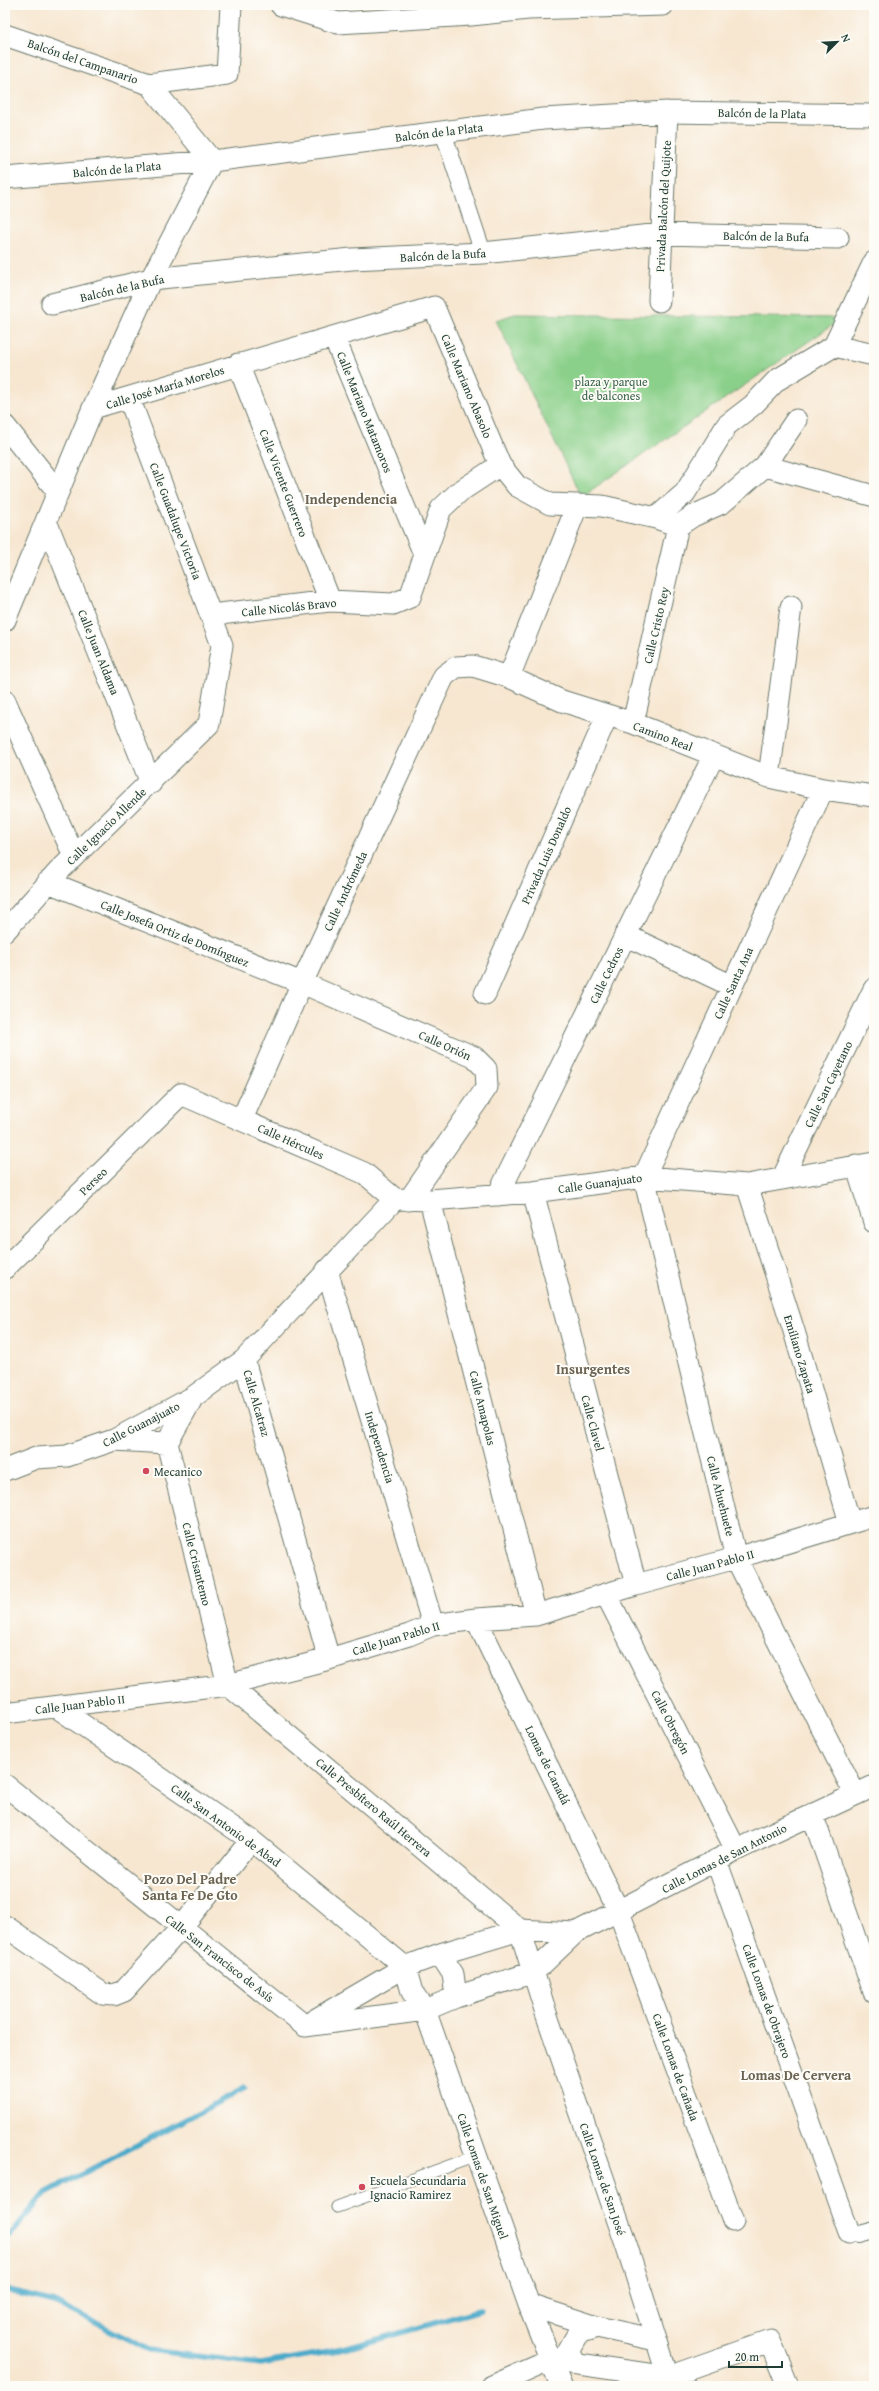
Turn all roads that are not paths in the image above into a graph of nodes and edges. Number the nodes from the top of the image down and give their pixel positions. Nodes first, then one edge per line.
1 (231, 5) edge
2 (281, 5) edge
3 (663, 5) edge
4 (6, 37) edge
5 (149, 84) junction
6 (667, 112) junction
7 (874, 115) edge
8 (443, 132) junction
9 (212, 161) junction
10 (5, 178) edge
11 (661, 234) junction
12 (838, 238) dead end
13 (483, 253) junction
14 (874, 262) edge
15 (151, 279) junction
16 (659, 301) dead end
17 (52, 304) dead end
18 (434, 307) joint
19 (334, 336) junction
20 (834, 346) junction
21 (874, 355) edge
22 (238, 364) junction
23 (130, 398) junction
24 (93, 408) junction
25 (796, 420) dead end
26 (5, 426) edge
27 (500, 465) junction
28 (765, 466) junction
29 (58, 492) junction
30 (874, 496) edge
31 (578, 506) junction
32 (656, 518) junction
33 (46, 521) junction
34 (678, 526) junction
35 (424, 554) junction
36 (330, 601) junction
37 (791, 607) dead end
38 (211, 615) junction
39 (5, 620) edge
40 (456, 667) joint
41 (509, 677) junction
42 (5, 701) edge
43 (608, 716) junction
44 (209, 724) joint
45 (633, 724) junction
46 (714, 755) junction
47 (769, 777) junction
48 (151, 783) junction
49 (823, 789) junction
50 (874, 796) edge
51 (74, 856) junction
52 (48, 882) junction
53 (31, 902) junction
54 (5, 910) edge
55 (5, 931) edge
56 (625, 935) junction
57 (302, 983) junction
58 (732, 986) junction
59 (874, 989) edge
60 (485, 994) dead end
61 (181, 1094) joint
62 (242, 1120) junction
63 (865, 1164) edge
64 (644, 1177) junction
65 (782, 1179) junction
66 (747, 1185) junction
67 (532, 1192) junction
68 (498, 1195) junction
69 (402, 1199) junction
70 (430, 1200) junction
71 (874, 1222) edge
72 (5, 1268) edge
73 (327, 1270) junction
74 (244, 1360) junction
75 (193, 1397) junction
76 (114, 1440) junction
77 (167, 1443) junction
78 (5, 1470) edge
79 (874, 1516) edge
80 (850, 1523) junction
81 (736, 1558) junction
82 (636, 1585) junction
83 (606, 1594) junction
84 (536, 1615) junction
85 (476, 1619) junction
86 (433, 1625) junction
87 (329, 1659) junction
88 (228, 1685) junction
89 (58, 1708) junction
90 (5, 1713) edge
91 (5, 1785) edge
92 (865, 1790) edge
93 (812, 1814) junction
94 (251, 1840) junction
95 (736, 1850) junction
96 (716, 1860) junction
97 (619, 1912) junction
98 (5, 1926) edge
99 (182, 1928) junction
100 (520, 1930) junction
101 (575, 1933) junction
102 (440, 1954) junction
103 (405, 1967) junction
104 (534, 1972) junction
105 (874, 1992) edge
106 (456, 1997) junction
107 (425, 2010) junction
108 (305, 2026) junction
109 (476, 2156) junction
110 (337, 2207) dead end
111 (733, 2221) dead end
112 (874, 2230) edge
113 (849, 2232) joint
114 (529, 2305) junction
115 (597, 2328) junction
116 (656, 2340) junction
117 (551, 2360) junction
118 (574, 2363) junction
119 (669, 2382) edge
120 (492, 2386) edge
121 (561, 2386) edge
122 (788, 2386) edge

1 - 5 street
2 - 3 street
4 - 5 street, Balcón del Campanario
5 - 9 street, Balcón del Campanario
6 - 7 street, Balcón de la Plata
6 - 8 street, Balcón de la Plata
6 - 11 street, Privada Balcón del Quijote
8 - 9 street, Balcón de la Plata
8 - 13 street
9 - 10 street, Balcón de la Plata
9 - 15 street
11 - 12 street, Balcón de la Bufa
11 - 13 street, Balcón de la Bufa
11 - 16 street, Privada Balcón del Quijote
13 - 15 street, Balcón de la Bufa
14 - 20 street
15 - 17 street, Balcón de la Bufa
15 - 24 street
18 - 19 street, Calle José María Morelos
18 - 27 street, Calle Mariano Abasolo
19 - 22 street, Calle José María Morelos
19 - 35 street, Calle Mariano Matamoros
20 - 21 street
20 - 32 street
22 - 23 street, Calle José María Morelos
22 - 36 street, Calle Vicente Guerrero
23 - 24 street, Calle José María Morelos
23 - 38 street, Calle Guadalupe Victoria
24 - 29 street, Calle José María Morelos
25 - 28 street
26 - 29 street
27 - 31 street
27 - 35 street, Calle Nicolás Bravo
28 - 30 street
28 - 34 street
29 - 33 street, Calle José María Morelos
31 - 32 street
31 - 41 street
32 - 34 street
33 - 39 street, Calle José María Morelos
33 - 48 street, Calle Juan Aldama
34 - 45 street, Calle Cristo Rey
35 - 36 street, Calle Nicolás Bravo
36 - 38 street, Calle Nicolás Bravo
37 - 47 street
38 - 44 street, Calle Guadalupe Victoria
40 - 41 street, Camino Real
40 - 57 street, Calle Andrómeda
41 - 43 street, Camino Real
42 - 51 street
43 - 45 street, Camino Real
43 - 60 street, Privada Luis Donaldo
44 - 48 street, Calle Ignacio Allende
45 - 46 street, Camino Real
46 - 47 street, Camino Real
46 - 56 street, Calle Cedros
47 - 49 street, Camino Real
48 - 51 street, Calle Ignacio Allende
49 - 50 street, Camino Real
49 - 58 street, Calle Santa Ana
51 - 52 street, Calle Ignacio Allende
52 - 53 street, Calle Ignacio Allende
52 - 57 street, Calle Josefa Ortiz de Domínguez
53 - 54 street
53 - 55 street, Calle Ignacio Allende
56 - 58 street
56 - 68 street, Calle Cedros
57 - 62 street, Calle Andrómeda
57 - 69 street, Calle Orión
58 - 64 street, Calle Santa Ana
59 - 65 street, Calle San Cayetano
61 - 62 street, Calle Hércules
61 - 72 street, Perseo
62 - 69 street, Calle Hércules
63 - 65 street, Calle Guanajuato
63 - 71 street
64 - 66 street, Calle Guanajuato
64 - 67 street, Calle Guanajuato
64 - 81 street, Calle Ahuehuete
65 - 66 street, Calle Guanajuato
66 - 80 street, Emiliano Zapata
67 - 68 street, Calle Guanajuato
67 - 82 street, Calle Clavel
68 - 70 street, Calle Guanajuato
69 - 70 street, Calle Guanajuato
69 - 73 street, Calle Alcatraz
70 - 84 street, Calle Amapolas
73 - 74 street, Calle Alcatraz
73 - 86 street, Independencia
74 - 75 street, Calle Guanajuato
74 - 87 street, Calle Alcatraz
75 - 76 street, Calle Guanajuato
75 - 77 street
76 - 77 street
76 - 78 street, Calle Guanajuato
77 - 88 street, Calle Crisantemo
79 - 80 street, Calle Juan Pablo II
80 - 81 street, Calle Juan Pablo II
81 - 82 street, Calle Juan Pablo II
81 - 92 street, Calle Ahuehuete
82 - 83 street, Calle Juan Pablo II
83 - 84 street, Calle Juan Pablo II
83 - 95 street, Calle Obregón
84 - 85 street, Calle Juan Pablo II
85 - 86 street, Calle Juan Pablo II
85 - 97 street, Lomas de Canadá
86 - 87 street, Calle Juan Pablo II
87 - 88 street, Calle Juan Pablo II
88 - 89 street, Calle Juan Pablo II
88 - 100 street, Calle Presbítero Raúl Herrera
89 - 90 street, Calle Juan Pablo II
89 - 94 street, Calle San Antonio de Abad
91 - 99 street, Calle San Francisco de Asís
92 - 93 street, Calle Lomas de San Antonio
93 - 95 street, Calle Lomas de San Antonio
93 - 105 street
94 - 99 street
94 - 103 street, Calle San Antonio de Abad
95 - 96 street, Calle Lomas de San Antonio
96 - 97 street, Calle Lomas de San Antonio
96 - 113 street, Calle Lomas de Obrajero
97 - 101 street, Calle Lomas de San Antonio
97 - 111 street, Calle Lomas de Cañada
98 - 99 street
99 - 108 street, Calle San Francisco de Asís
100 - 101 street, Calle Lomas de San Antonio
100 - 102 street, Calle Lomas de San Antonio
100 - 104 street, Calle Lomas de San José
101 - 104 street, Calle Lomas de San Antonio
102 - 103 street, Calle Lomas de San Antonio
102 - 106 street
103 - 107 street, Calle Lomas de San Miguel
103 - 108 street, Calle Lomas de San Antonio
104 - 106 street, Calle Lomas de San Antonio
104 - 116 street, Calle Lomas de San José
106 - 107 street, Calle Lomas de San Antonio
107 - 108 street, Calle Lomas de San Antonio
107 - 109 street, Calle Lomas de San Miguel
109 - 110 lane
109 - 114 street, Calle Lomas de San Miguel
112 - 113 street
114 - 115 street
114 - 117 street, Calle Lomas de San Miguel
115 - 116 street
115 - 118 street
116 - 119 street, Calle Lomas de San José
117 - 118 street
117 - 120 street
117 - 121 street, Calle Lomas de San Miguel
118 - 119 street
119 - 122 street

